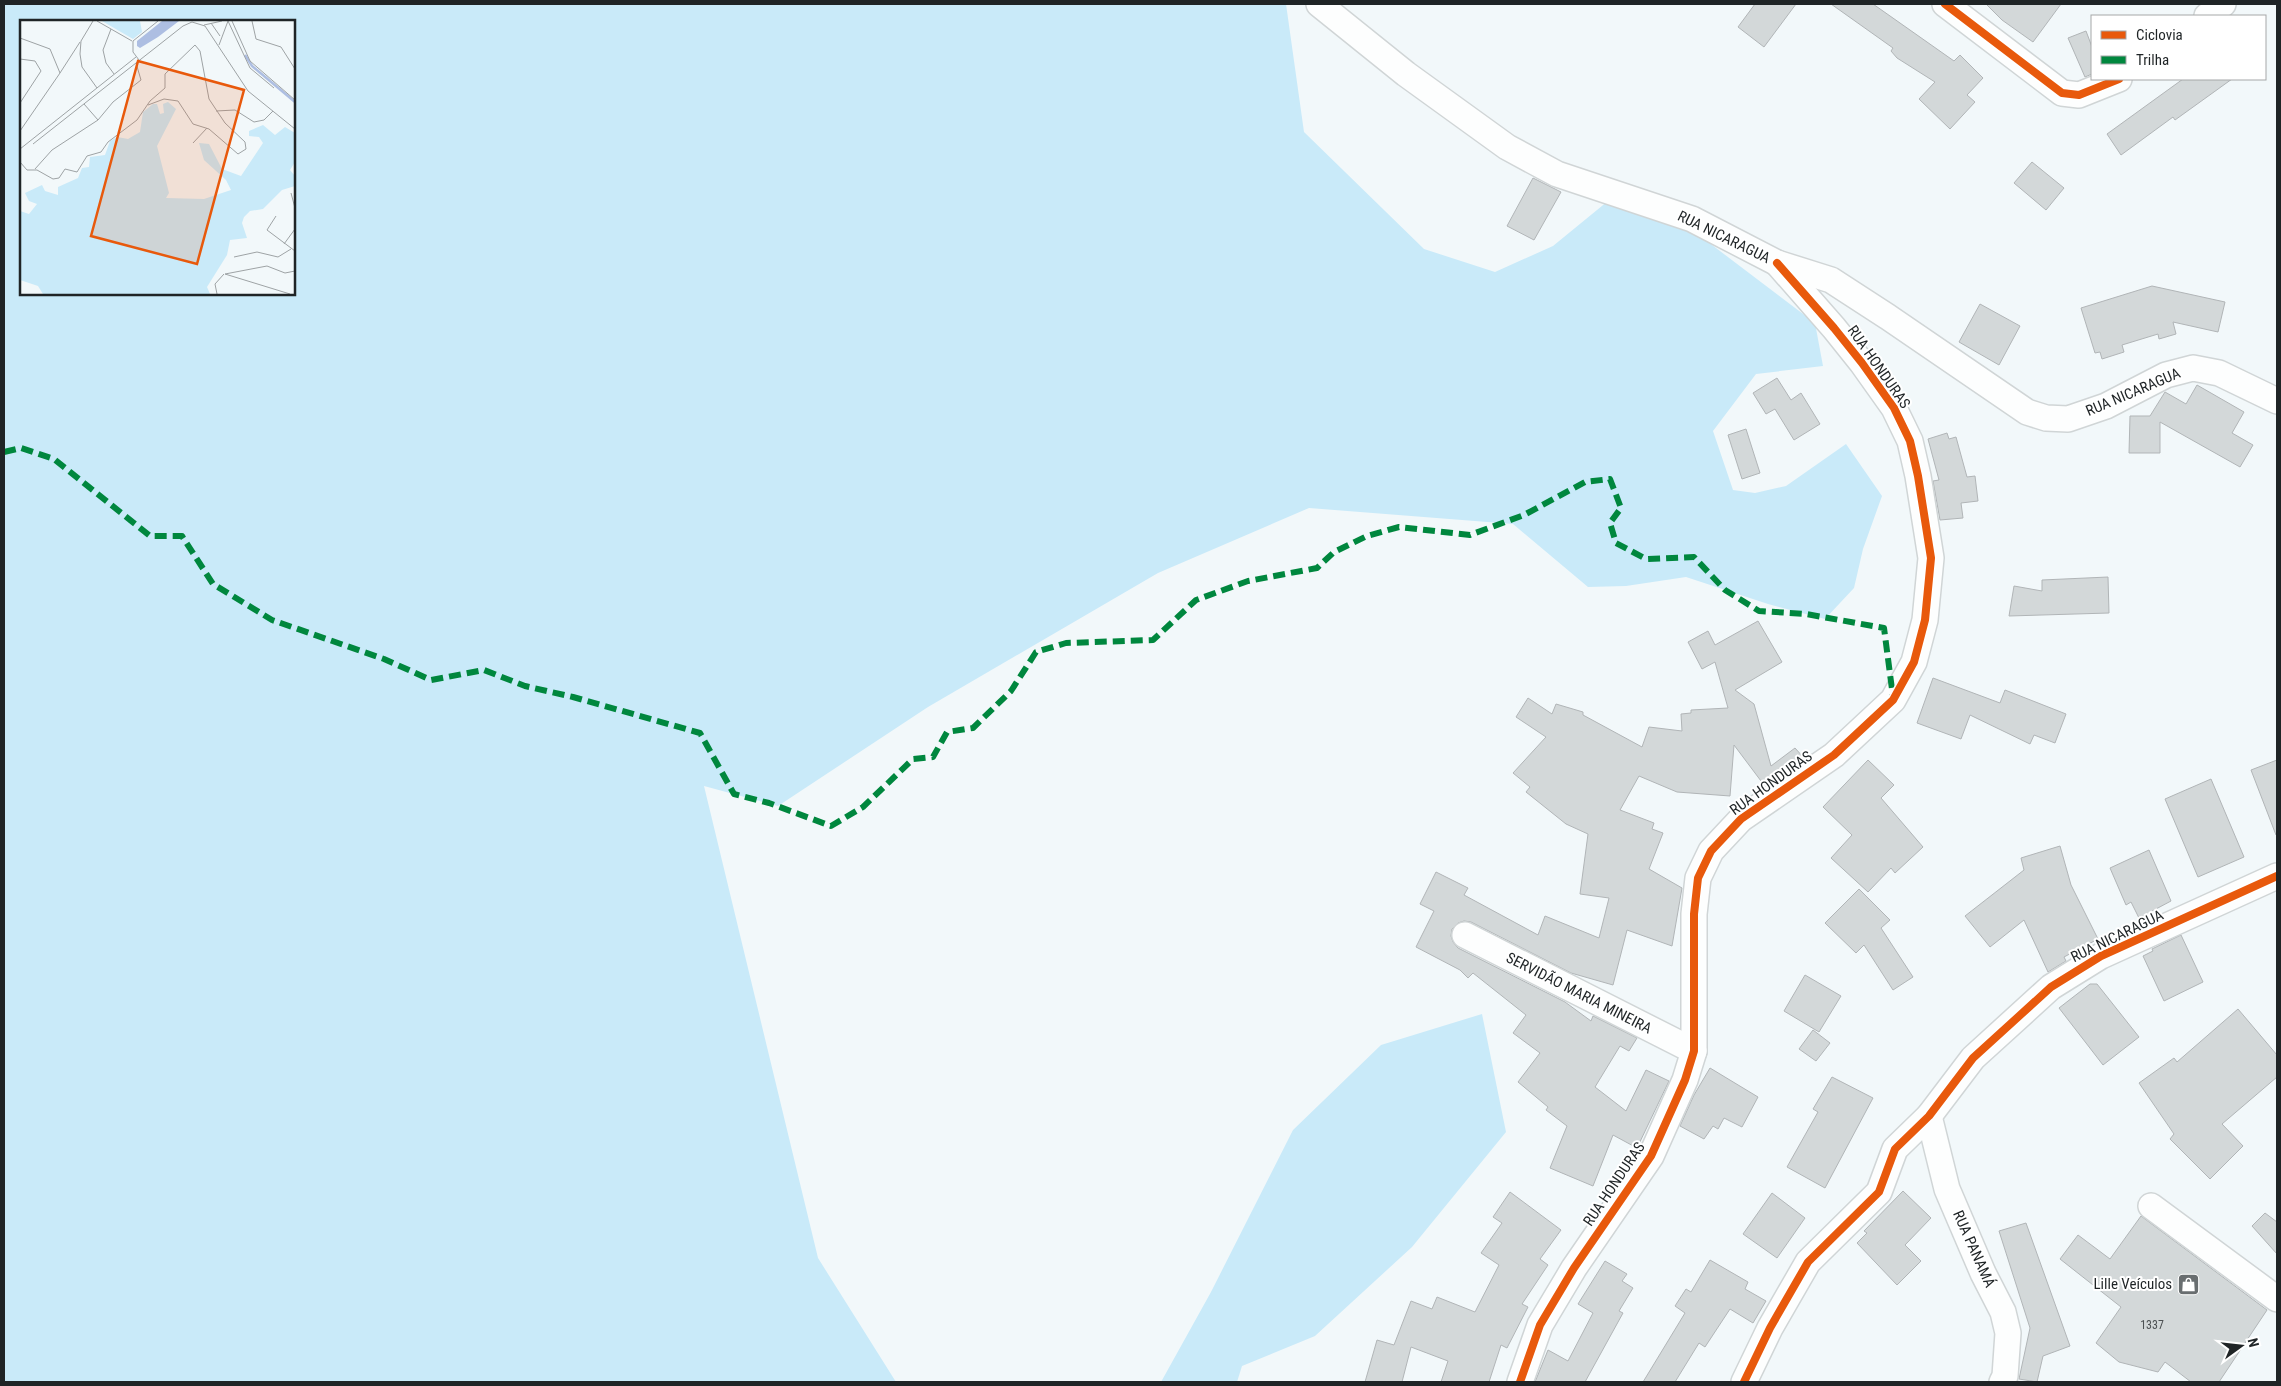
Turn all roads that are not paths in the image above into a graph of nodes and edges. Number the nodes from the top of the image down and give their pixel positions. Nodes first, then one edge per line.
1 (1320, 4) edge
2 (1945, 4) edge
3 (2223, 4) edge
4 (2208, 15) edge
5 (2116, 80) edge
6 (1777, 263) junction
7 (2277, 401) edge
8 (2277, 876) edge
9 (1465, 936) dead end
10 (1694, 1051) junction
11 (1928, 1116) junction
12 (2152, 1206) dead end
13 (2277, 1299) edge
14 (1520, 1382) edge
15 (1744, 1382) edge
16 (2002, 1382) edge

1 - 6 street, RUA NICARAGUA
2 - 5 street
3 - 4 street
6 - 7 street, RUA NICARAGUA
6 - 10 street, RUA HONDURAS
8 - 11 street, RUA NICARAGUA
9 - 10 street, SERVIDÃO MARIA MINEIRA
10 - 14 street, RUA HONDURAS
11 - 15 street
11 - 16 street, RUA PANAMÁ
12 - 13 street

